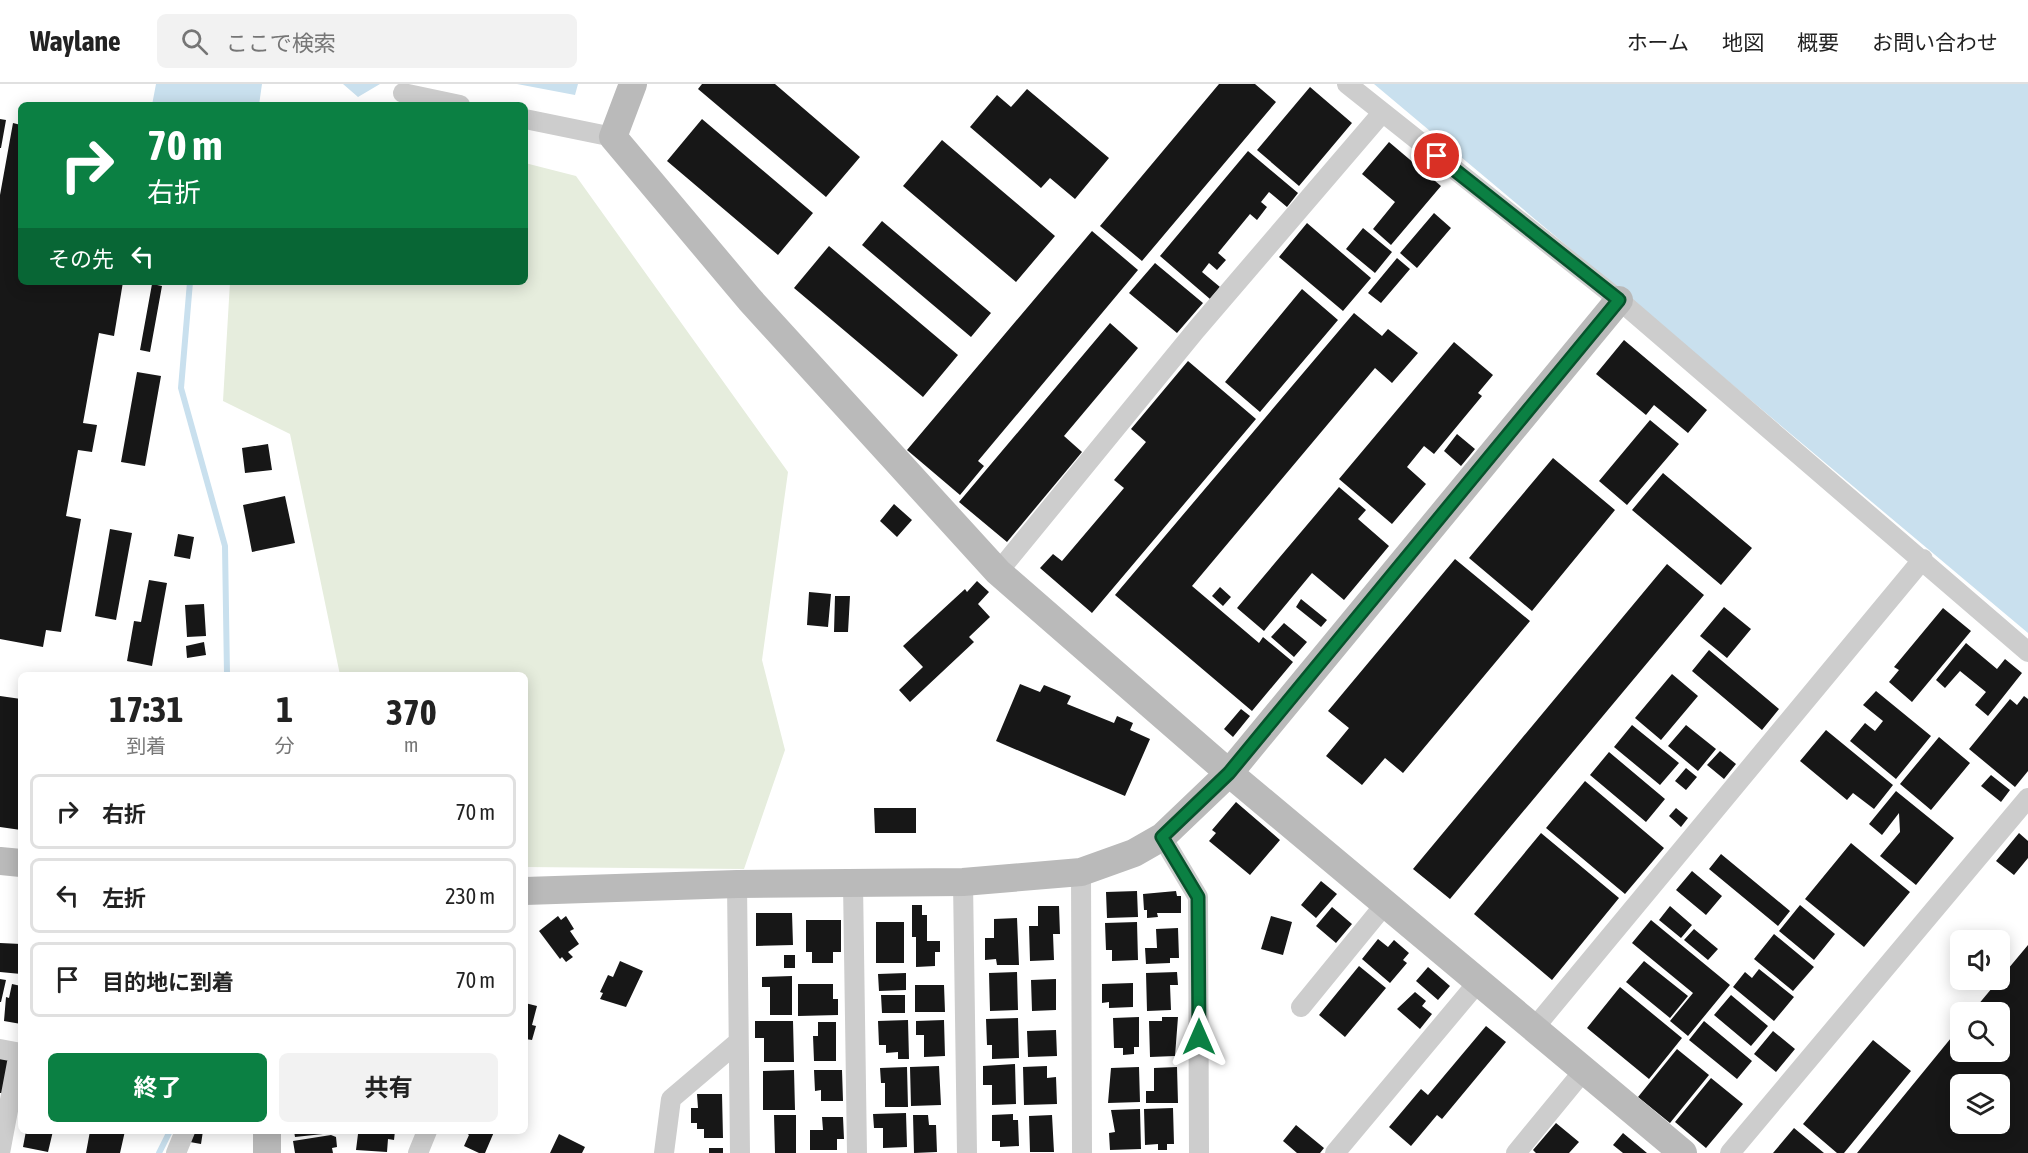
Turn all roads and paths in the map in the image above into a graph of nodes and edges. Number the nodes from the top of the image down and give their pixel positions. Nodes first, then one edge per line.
1 (633, 84) edge
2 (1347, 84) edge
3 (403, 93) dead end
4 (446, 102) edge
5 (1382, 113) junction
6 (528, 120) edge
7 (613, 137) junction
8 (1619, 300) junction
9 (1923, 559) junction
10 (998, 572) junction
11 (2028, 652) edge
12 (1229, 773) junction
13 (2028, 798) edge
14 (1162, 837) junction
15 (0, 861) edge
16 (18, 863) edge
17 (1081, 872) junction
18 (963, 882) junction
19 (853, 883) junction
20 (737, 884) junction
21 (528, 891) edge
22 (1386, 903) junction
23 (1479, 981) junction
24 (1301, 1007) dead end
25 (1535, 1027) junction
26 (738, 1042) junction
27 (13, 1051) edge
28 (1585, 1070) junction
29 (184, 1134) edge
30 (267, 1134) edge
31 (426, 1134) edge
32 (0, 1153) edge
33 (176, 1153) edge
34 (267, 1153) edge
35 (418, 1153) edge
36 (663, 1153) edge
37 (740, 1153) edge
38 (857, 1153) edge
39 (967, 1153) edge
40 (1082, 1153) edge
41 (1199, 1153) edge
42 (1335, 1153) edge
43 (1516, 1153) edge
44 (1683, 1153) edge
45 (1730, 1153) edge

1 - 7 street
2 - 5 street
3 - 4 street
5 - 8 street
5 - 10 street
6 - 7 street
7 - 10 street
8 - 9 street
8 - 12 street
9 - 11 street
9 - 25 street
10 - 12 street
12 - 14 street
12 - 22 street
13 - 45 street
14 - 17 street
14 - 41 street
15 - 16 street
17 - 18 street
17 - 40 street
18 - 19 street
18 - 39 street
19 - 20 street
19 - 38 street
20 - 21 street
20 - 26 street
22 - 23 street
22 - 24 street
23 - 25 street
23 - 42 street
25 - 28 street
26 - 36 street
26 - 37 street
27 - 32 street
28 - 43 street
28 - 44 street
29 - 33 street
30 - 34 street
31 - 35 street

